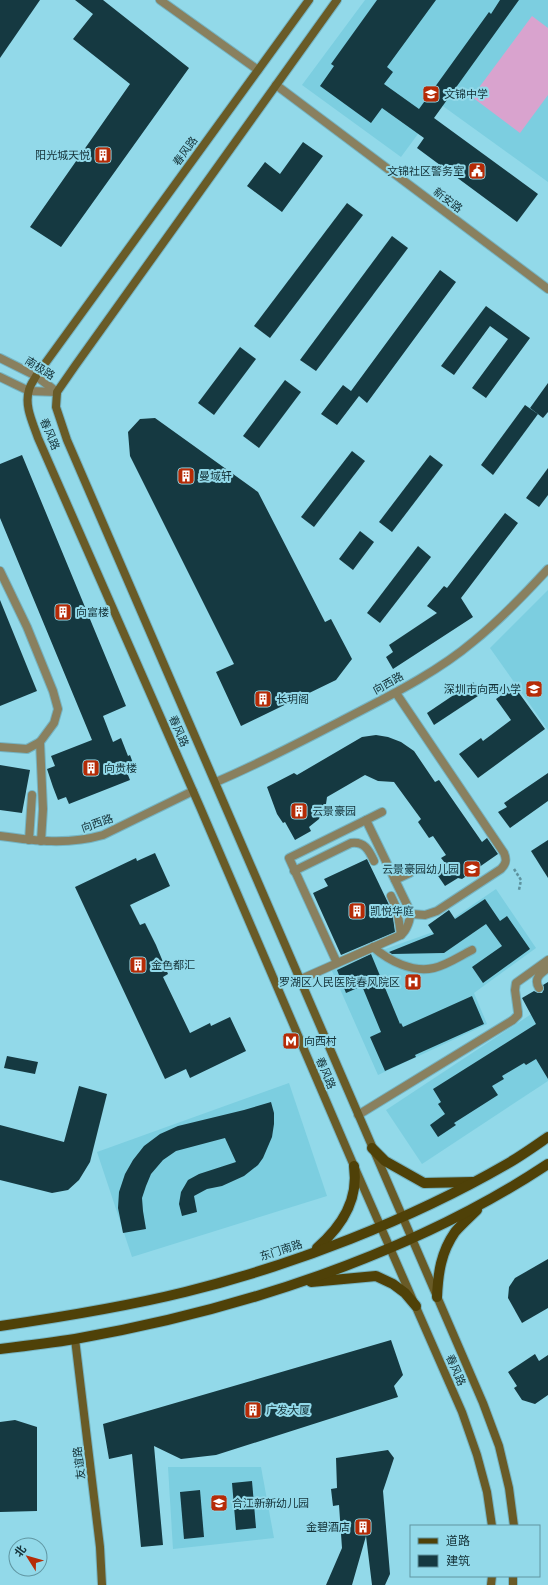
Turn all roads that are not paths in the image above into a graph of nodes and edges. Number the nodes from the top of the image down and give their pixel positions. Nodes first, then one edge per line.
1 (160, 0) edge
2 (310, 0) edge
3 (337, 0) edge
4 (258, 70) junction
5 (276, 85) junction
6 (548, 289) edge
7 (0, 358) edge
8 (36, 376) junction
9 (0, 377) edge
10 (29, 391) junction
11 (57, 392) junction
12 (548, 569) edge
13 (0, 571) edge
14 (396, 692) junction
15 (40, 742) junction
16 (0, 747) edge
17 (216, 782) junction
18 (193, 791) junction
19 (32, 794) dead end
20 (382, 812) dead end
21 (366, 820) junction
22 (0, 836) edge
23 (29, 840) junction
24 (41, 841) junction
25 (374, 861) dead end
26 (294, 871) junction
27 (410, 873) dead end
28 (395, 880) junction
29 (391, 896) dead end
30 (411, 914) junction
31 (401, 935) junction
32 (374, 947) junction
33 (472, 950) dead end
34 (548, 960) edge
35 (337, 963) junction
36 (548, 968) edge
37 (299, 980) junction
38 (539, 988) dead end
39 (358, 1115) junction
40 (548, 1137) edge
41 (372, 1148) junction
42 (548, 1164) edge
43 (354, 1166) junction
44 (474, 1182) junction
45 (486, 1201) junction
46 (402, 1217) junction
47 (381, 1226) junction
48 (411, 1239) junction
49 (390, 1248) junction
50 (311, 1253) junction
51 (295, 1284) junction
52 (437, 1297) junction
53 (416, 1306) junction
54 (0, 1326) edge
55 (75, 1339) junction
56 (0, 1349) edge
57 (492, 1525) edge
58 (514, 1525) edge
59 (102, 1585) edge

1 - 4 street
2 - 4 street, 春风路
3 - 5 street
4 - 8 street, 春风路
5 - 6 street, 新安路
5 - 11 street
7 - 8 street, 南极路
8 - 10 street, 春风路
8 - 11 street, 南极路
9 - 10 street, 南极路
10 - 11 street, 南极路
10 - 18 street, 春风路
11 - 17 street, 春风路
12 - 14 street, 向西路
13 - 15 street
14 - 17 street, 向西路
14 - 30 street
15 - 16 street
15 - 24 street
17 - 37 street, 春风路
18 - 24 street, 向西路
18 - 43 street, 春风路
19 - 23 street
20 - 21 street
21 - 26 street
21 - 28 street
22 - 23 street, 向西路
23 - 24 street, 向西路
25 - 26 street
26 - 35 street
27 - 28 street
28 - 30 street
29 - 31 street
30 - 31 street
31 - 32 street
32 - 33 street
32 - 35 street
34 - 39 street
35 - 37 street
36 - 38 street
37 - 39 street, 春风路
39 - 41 street, 春风路
40 - 44 main road, 东门南路
41 - 44 main road
41 - 46 street, 春风路
42 - 45 main road
43 - 47 street, 春风路
43 - 50 main road
44 - 46 main road, 东门南路
45 - 48 main road
45 - 52 main road
46 - 47 main road, 东门南路
46 - 48 street, 春风路
47 - 49 street, 春风路
47 - 50 main road, 东门南路
48 - 49 main road
48 - 52 street, 春风路
49 - 51 main road
49 - 53 street, 春风路
50 - 54 main road, 东门南路
51 - 53 main road
51 - 55 main road
52 - 58 street, 春风路
53 - 57 street, 春风路
55 - 56 main road
55 - 59 street, 友谊路

